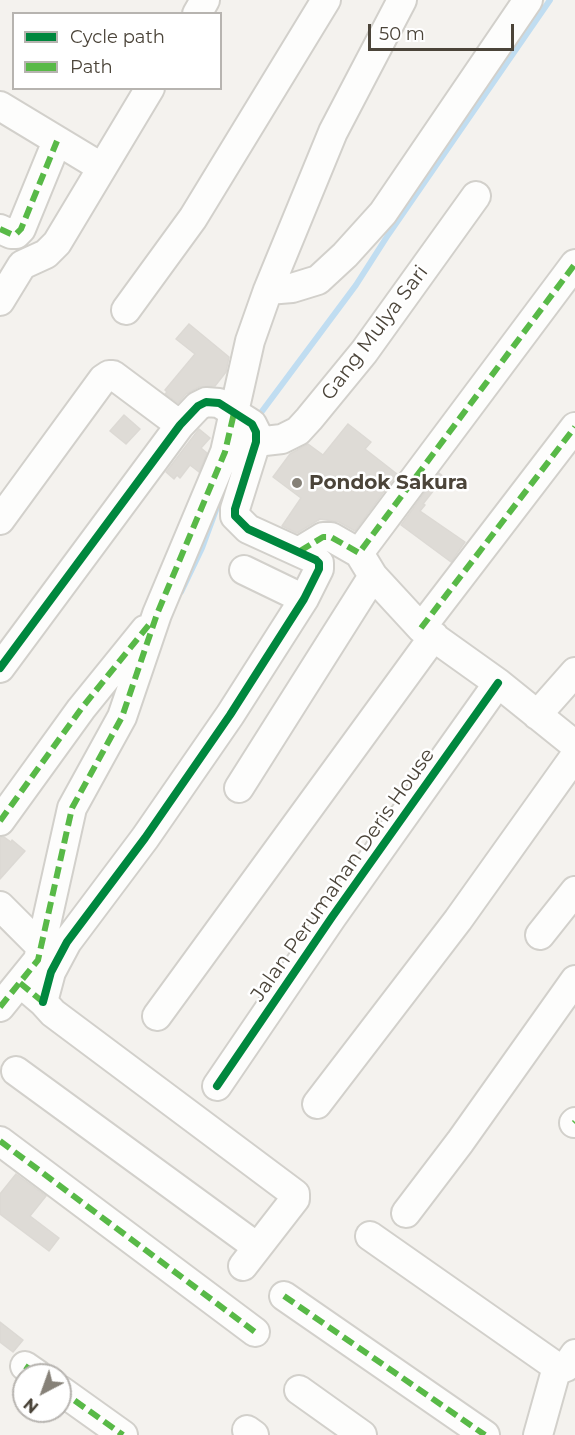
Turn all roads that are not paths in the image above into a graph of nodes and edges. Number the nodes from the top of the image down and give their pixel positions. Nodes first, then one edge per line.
1 (326, 0) edge
2 (402, 0) edge
3 (528, 0) edge
4 (149, 90) edge
5 (0, 106) edge
6 (57, 141) junction
7 (101, 167) junction
8 (476, 196) dead end
9 (0, 229) edge
10 (575, 264) edge
11 (268, 290) junction
12 (1, 297) edge
13 (126, 310) dead end
14 (245, 424) junction
15 (180, 425) junction
16 (575, 427) edge
17 (0, 520) edge
18 (300, 551) junction
19 (366, 564) junction
20 (243, 570) dead end
21 (304, 599) junction
22 (157, 614) junction
23 (428, 632) junction
24 (0, 668) edge
25 (575, 672) edge
26 (498, 683) junction
27 (537, 715) junction
28 (575, 745) edge
29 (575, 756) edge
30 (239, 788) dead end
31 (0, 821) edge
32 (575, 891) edge
33 (0, 906) edge
34 (540, 935) dead end
35 (42, 948) junction
36 (575, 980) edge
37 (31, 992) junction
38 (0, 1007) edge
39 (157, 1016) dead end
40 (16, 1071) dead end
41 (217, 1086) dead end
42 (317, 1104) dead end
43 (0, 1141) edge
44 (406, 1213) dead end
45 (370, 1236) dead end
46 (284, 1296) dead end
47 (255, 1332) dead end
48 (566, 1360) edge
49 (299, 1390) dead end
50 (72, 1399) edge
51 (123, 1435) edge
52 (362, 1435) edge
53 (485, 1435) edge
54 (538, 1435) edge

1 - 13 street
2 - 11 street
3 - 11 street
4 - 7 street
5 - 6 street
6 - 7 street
6 - 9 street
7 - 12 street
8 - 14 street, Gang Mulya Sari
10 - 19 street
11 - 14 street
14 - 15 street
14 - 18 street
14 - 22 street
15 - 17 street
15 - 24 street
16 - 23 street
18 - 19 street
18 - 21 street
19 - 23 street
19 - 30 street
20 - 21 street
21 - 37 street
22 - 31 street
22 - 35 street
23 - 26 street
23 - 39 street
25 - 27 street
26 - 27 street
26 - 41 street, Jalan Perumahan Deris House
27 - 28 street
29 - 42 street
32 - 34 street
33 - 35 street
35 - 37 street
36 - 44 street
37 - 38 street
37 - 40 street
43 - 47 street
45 - 48 street
46 - 53 street
48 - 54 street
49 - 52 street
50 - 51 street

